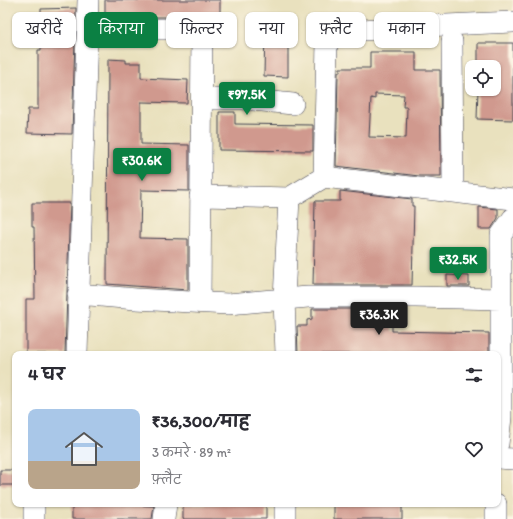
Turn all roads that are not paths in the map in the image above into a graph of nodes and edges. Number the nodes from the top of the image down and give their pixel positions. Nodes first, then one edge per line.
1 (88, 0) edge
2 (88, 12) edge
3 (513, 22) edge
4 (158, 29) edge
5 (452, 41) dead end
6 (87, 48) edge
7 (202, 99) junction
8 (293, 104) dead end
9 (324, 176) junction
10 (453, 192) junction
11 (200, 196) junction
12 (289, 198) junction
13 (513, 199) edge
14 (513, 218) edge
15 (78, 294) junction
16 (284, 299) junction
17 (501, 299) junction
18 (200, 302) junction
19 (77, 351) edge
20 (286, 351) edge
21 (501, 351) edge
22 (501, 351) edge
23 (501, 417) edge
24 (501, 458) edge
25 (513, 459) edge
26 (34, 507) edge
27 (166, 507) edge
28 (285, 507) edge
29 (496, 507) edge
30 (34, 519) edge
31 (164, 519) edge
32 (285, 519) edge
33 (496, 519) edge

1 - 2 street
3 - 9 street
4 - 7 street
5 - 10 street
6 - 15 street
7 - 8 street
7 - 11 street
9 - 10 street
9 - 12 street
10 - 13 street
11 - 12 street
11 - 18 street
12 - 16 street
14 - 17 street
15 - 18 street
15 - 19 street
16 - 17 street
16 - 18 street
16 - 20 street
17 - 21 street
22 - 23 street
24 - 25 street
26 - 30 street
27 - 31 street
28 - 32 street
29 - 33 street

